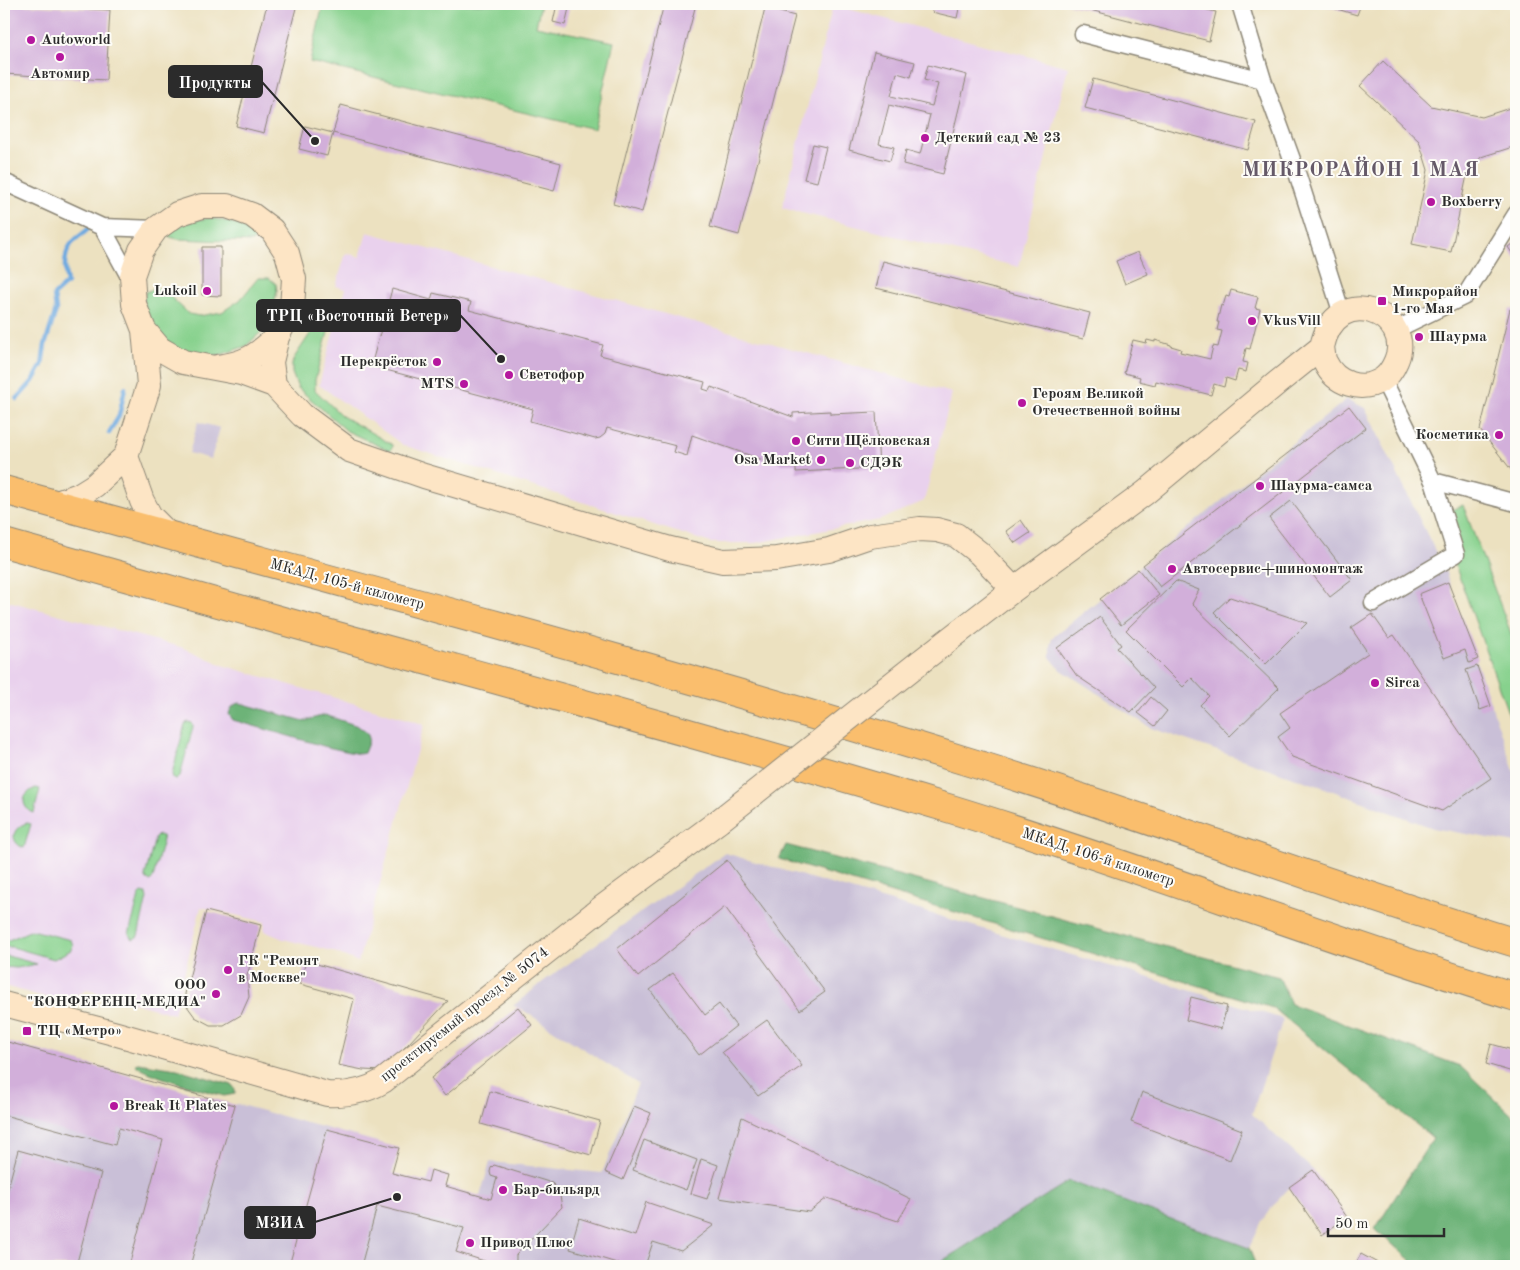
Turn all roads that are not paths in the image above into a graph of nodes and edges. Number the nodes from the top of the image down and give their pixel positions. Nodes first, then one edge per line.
1 (1240, 4) edge
2 (1083, 34) dead end
3 (1263, 80) junction
4 (4, 182) edge
5 (1516, 214) edge
6 (102, 227) junction
7 (156, 229) junction
8 (133, 284) junction
9 (1342, 314) junction
10 (144, 330) junction
11 (1395, 330) junction
12 (277, 337) junction
13 (1322, 347) junction
14 (182, 362) junction
15 (212, 368) junction
16 (1383, 379) junction
17 (149, 385) junction
18 (274, 385) junction
19 (126, 456) junction
20 (1433, 481) junction
21 (4, 490) edge
22 (1516, 503) edge
23 (54, 504) junction
24 (169, 535) junction
25 (4, 543) edge
26 (1012, 590) junction
27 (1373, 603) dead end
28 (1516, 943) edge
29 (1516, 996) edge
30 (4, 1004) edge

1 - 3 street
2 - 3 street
3 - 9 street
4 - 6 street
5 - 11 street
6 - 7 street
6 - 8 street
7 - 8 street
7 - 12 street
8 - 10 street
9 - 11 street
9 - 13 street
10 - 14 street
10 - 17 street
11 - 16 street
12 - 15 street
12 - 18 street
13 - 16 street
13 - 26 street, проектируемый проезд № 5074
14 - 15 street
14 - 17 street
15 - 18 street
16 - 20 street
17 - 19 street
18 - 26 street
19 - 23 street
19 - 24 street
20 - 22 street
20 - 27 street
21 - 23 highway, МКАД, 105-й километр
23 - 24 highway, МКАД, 105-й километр
24 - 28 highway, МКАД, 105-й километр
25 - 29 highway, МКАД, 106-й километр
26 - 30 street, проектируемый проезд № 5074, bridge

